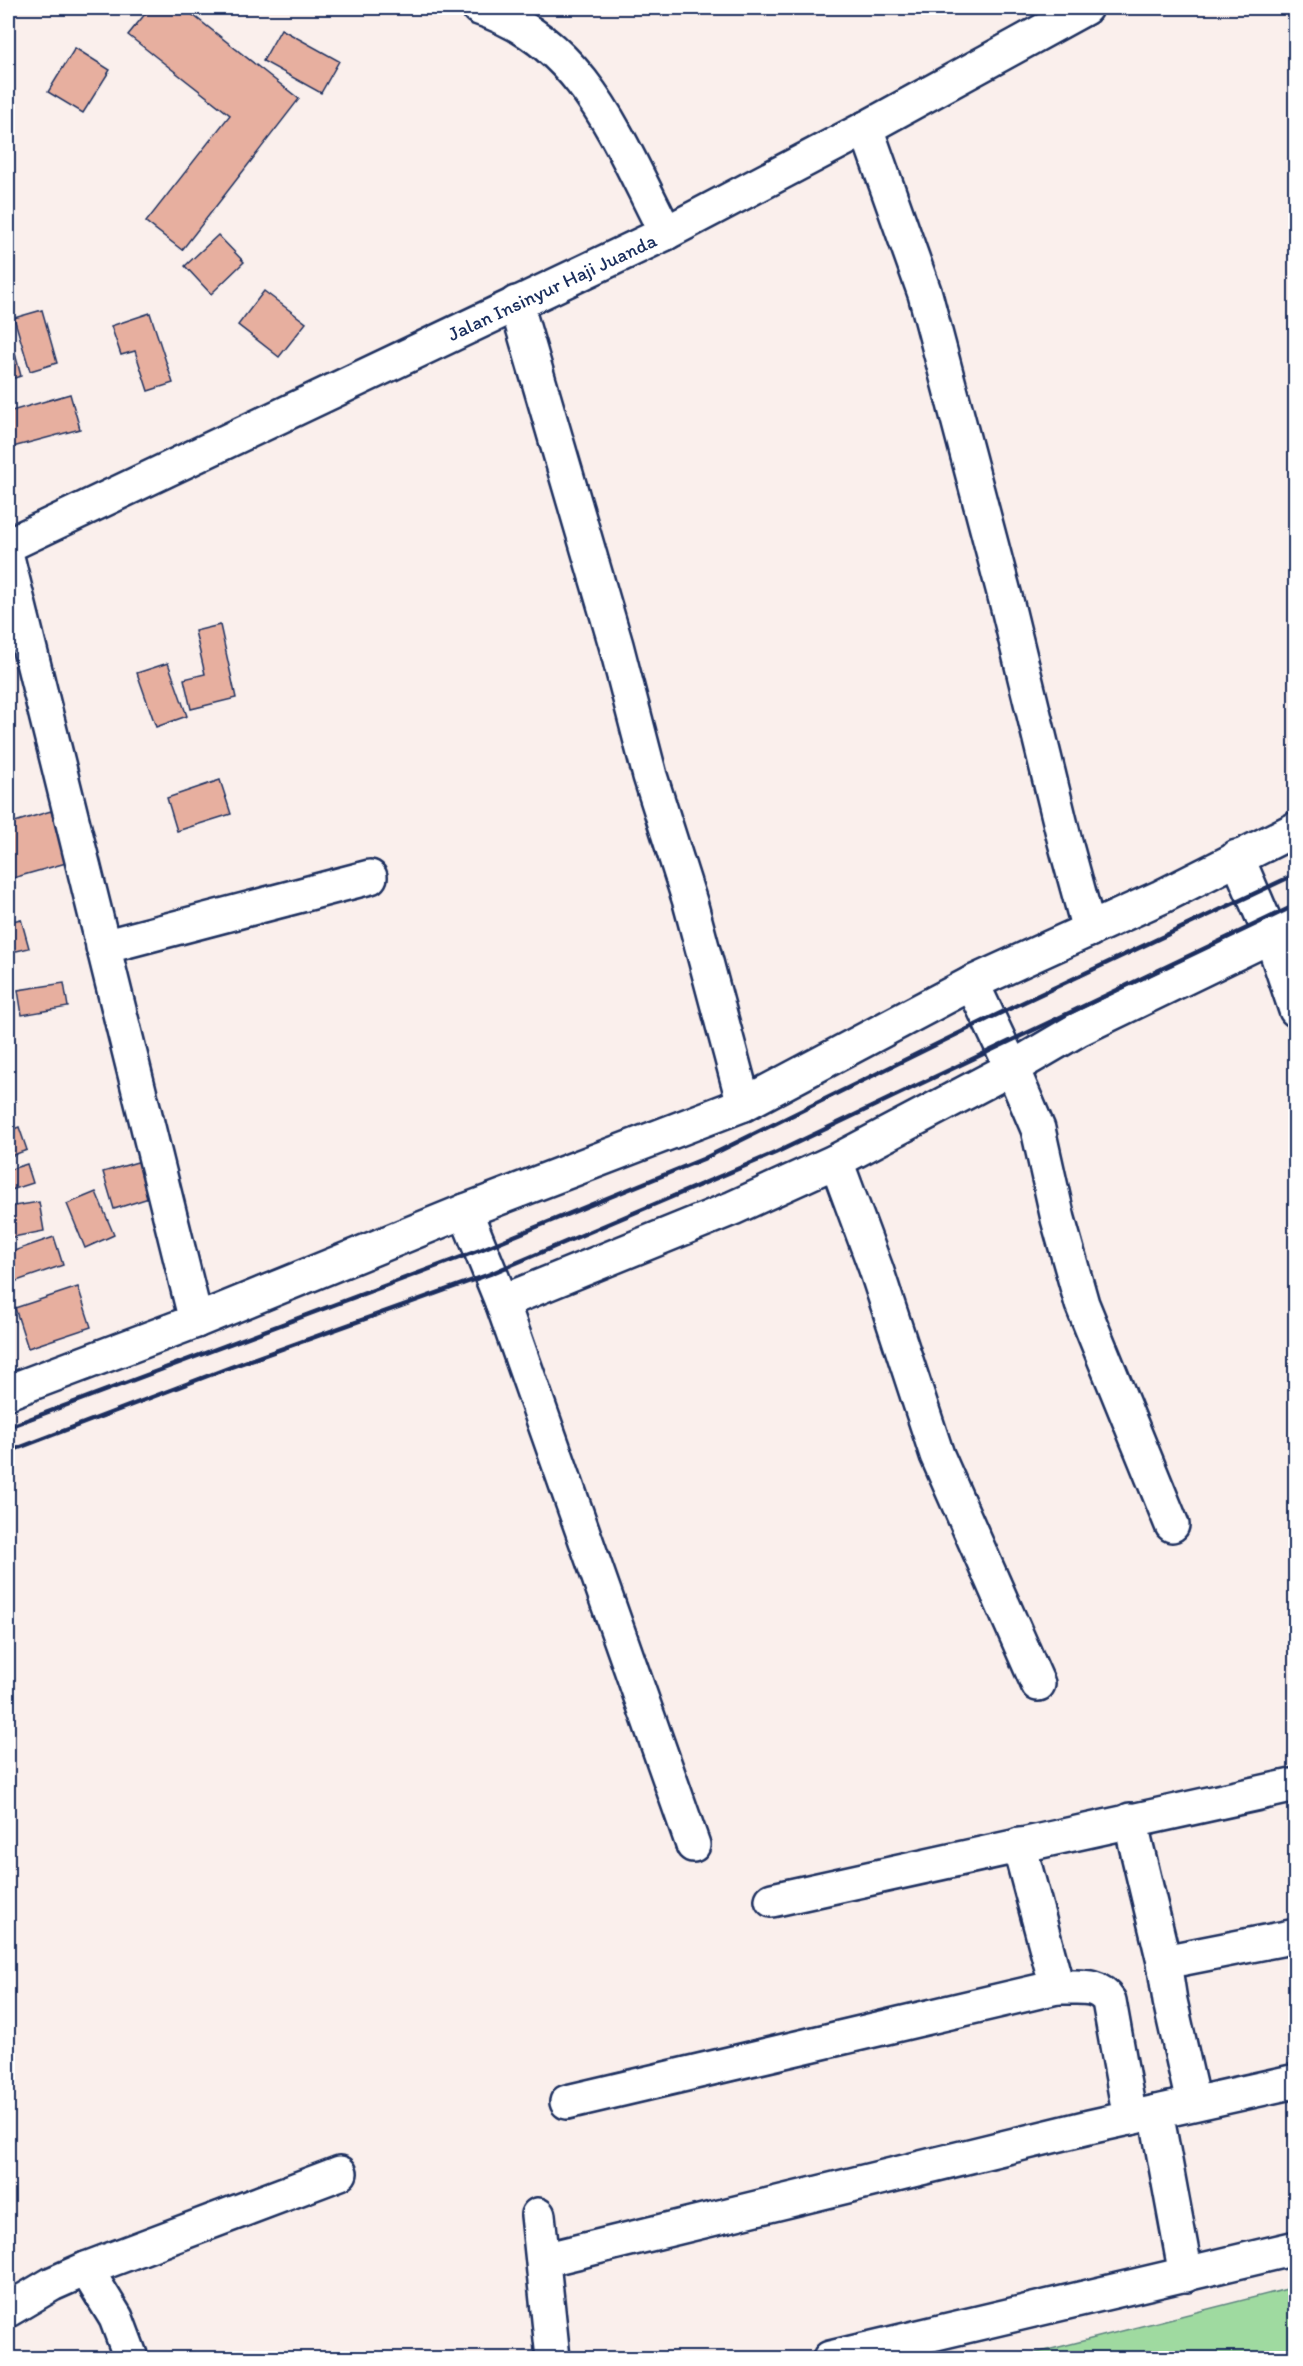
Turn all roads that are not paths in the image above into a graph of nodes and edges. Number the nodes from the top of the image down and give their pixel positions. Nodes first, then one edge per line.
1 (479, 8) edge
2 (1085, 8) edge
3 (866, 128) junction
4 (666, 233) junction
5 (516, 303) junction
6 (8, 545) edge
7 (8, 561) edge
8 (1296, 829) edge
9 (1237, 857) junction
10 (370, 877) dead end
11 (1089, 930) junction
12 (1283, 930) edge
13 (103, 947) junction
14 (972, 983) junction
15 (1296, 1010) edge
16 (1012, 1068) junction
17 (744, 1104) junction
18 (836, 1161) junction
19 (465, 1211) junction
20 (502, 1302) junction
21 (196, 1321) junction
22 (8, 1392) edge
23 (1172, 1525) dead end
24 (1038, 1684) dead end
25 (1296, 1785) edge
26 (1130, 1820) junction
27 (693, 1845) dead end
28 (1019, 1845) junction
29 (772, 1900) dead end
30 (1296, 1936) edge
31 (1164, 1962) junction
32 (1057, 1987) junction
33 (1296, 2081) edge
34 (567, 2102) dead end
35 (1193, 2103) junction
36 (1143, 2115) junction
37 (340, 2173) dead end
38 (538, 2215) dead end
39 (1296, 2248) edge
40 (560, 2256) dead end
41 (86, 2270) junction
42 (1186, 2274) junction
43 (8, 2310) edge
44 (130, 2358) edge
45 (553, 2358) edge
46 (830, 2358) edge

1 - 4 main road
2 - 3 main road, Jalan Insinyur Haji Juanda
3 - 4 main road, Jalan Insinyur Haji Juanda
3 - 11 main road
4 - 5 main road, Jalan Insinyur Haji Juanda
5 - 6 main road, Jalan Insinyur Haji Juanda
5 - 17 main road
7 - 13 main road
8 - 9 main road
9 - 11 main road
9 - 12 main road
10 - 13 main road
11 - 14 main road
12 - 15 main road
12 - 16 main road
13 - 21 main road
14 - 16 main road
14 - 17 main road
16 - 18 main road
16 - 23 main road
17 - 19 main road
18 - 20 main road
18 - 24 main road
19 - 20 main road
19 - 21 main road
20 - 27 main road
21 - 22 main road
25 - 26 main road
26 - 28 main road
26 - 31 main road
28 - 29 main road
28 - 32 main road
30 - 31 main road
31 - 35 main road
32 - 34 main road
32 - 36 main road
33 - 35 main road
35 - 36 main road
36 - 40 main road
36 - 42 main road
37 - 41 main road
38 - 45 main road
39 - 42 main road
41 - 43 main road
41 - 44 main road
42 - 46 main road

